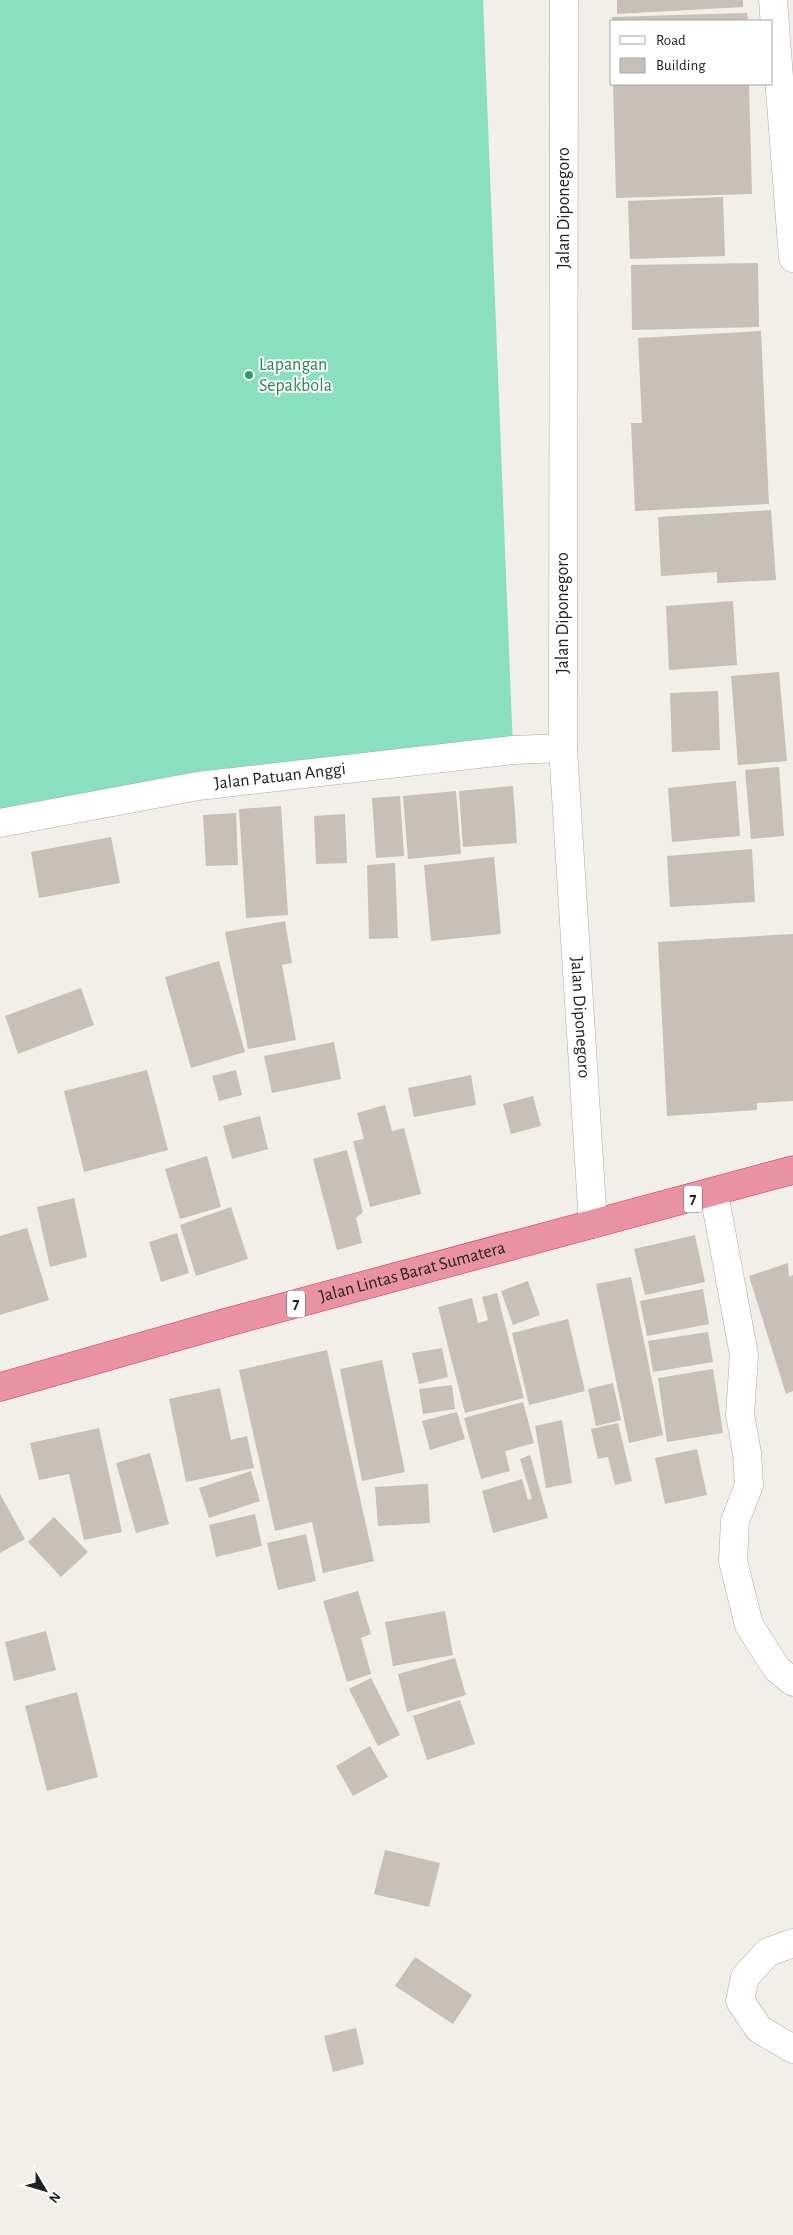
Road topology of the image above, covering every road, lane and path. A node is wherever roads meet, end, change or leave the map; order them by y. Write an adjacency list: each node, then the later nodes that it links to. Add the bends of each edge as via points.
1 (564, 0): 4 (street, Jalan Diponegoro)
2 (774, 0): 3 (street)
3 (793, 258)
4 (563, 748): 5 (street, Jalan Patuan Anggi, via 513,750 198,786); 8 (street, Jalan Diponegoro)
5 (0, 823)
6 (793, 1170): 7 (highway, 7)
7 (714, 1193): 8 (highway, 7); 10 (street, via 744,1355 740,1416 749,1485 735,1521 733,1561 749,1626 777,1669)
8 (593, 1224): 9 (highway, Jalan Lintas Barat Sumatera / 7)
9 (0, 1387)
10 (793, 1682)
11 (793, 1943): 12 (street, via 768,1952 745,1977 740,2001 759,2029)
12 (793, 2049)

